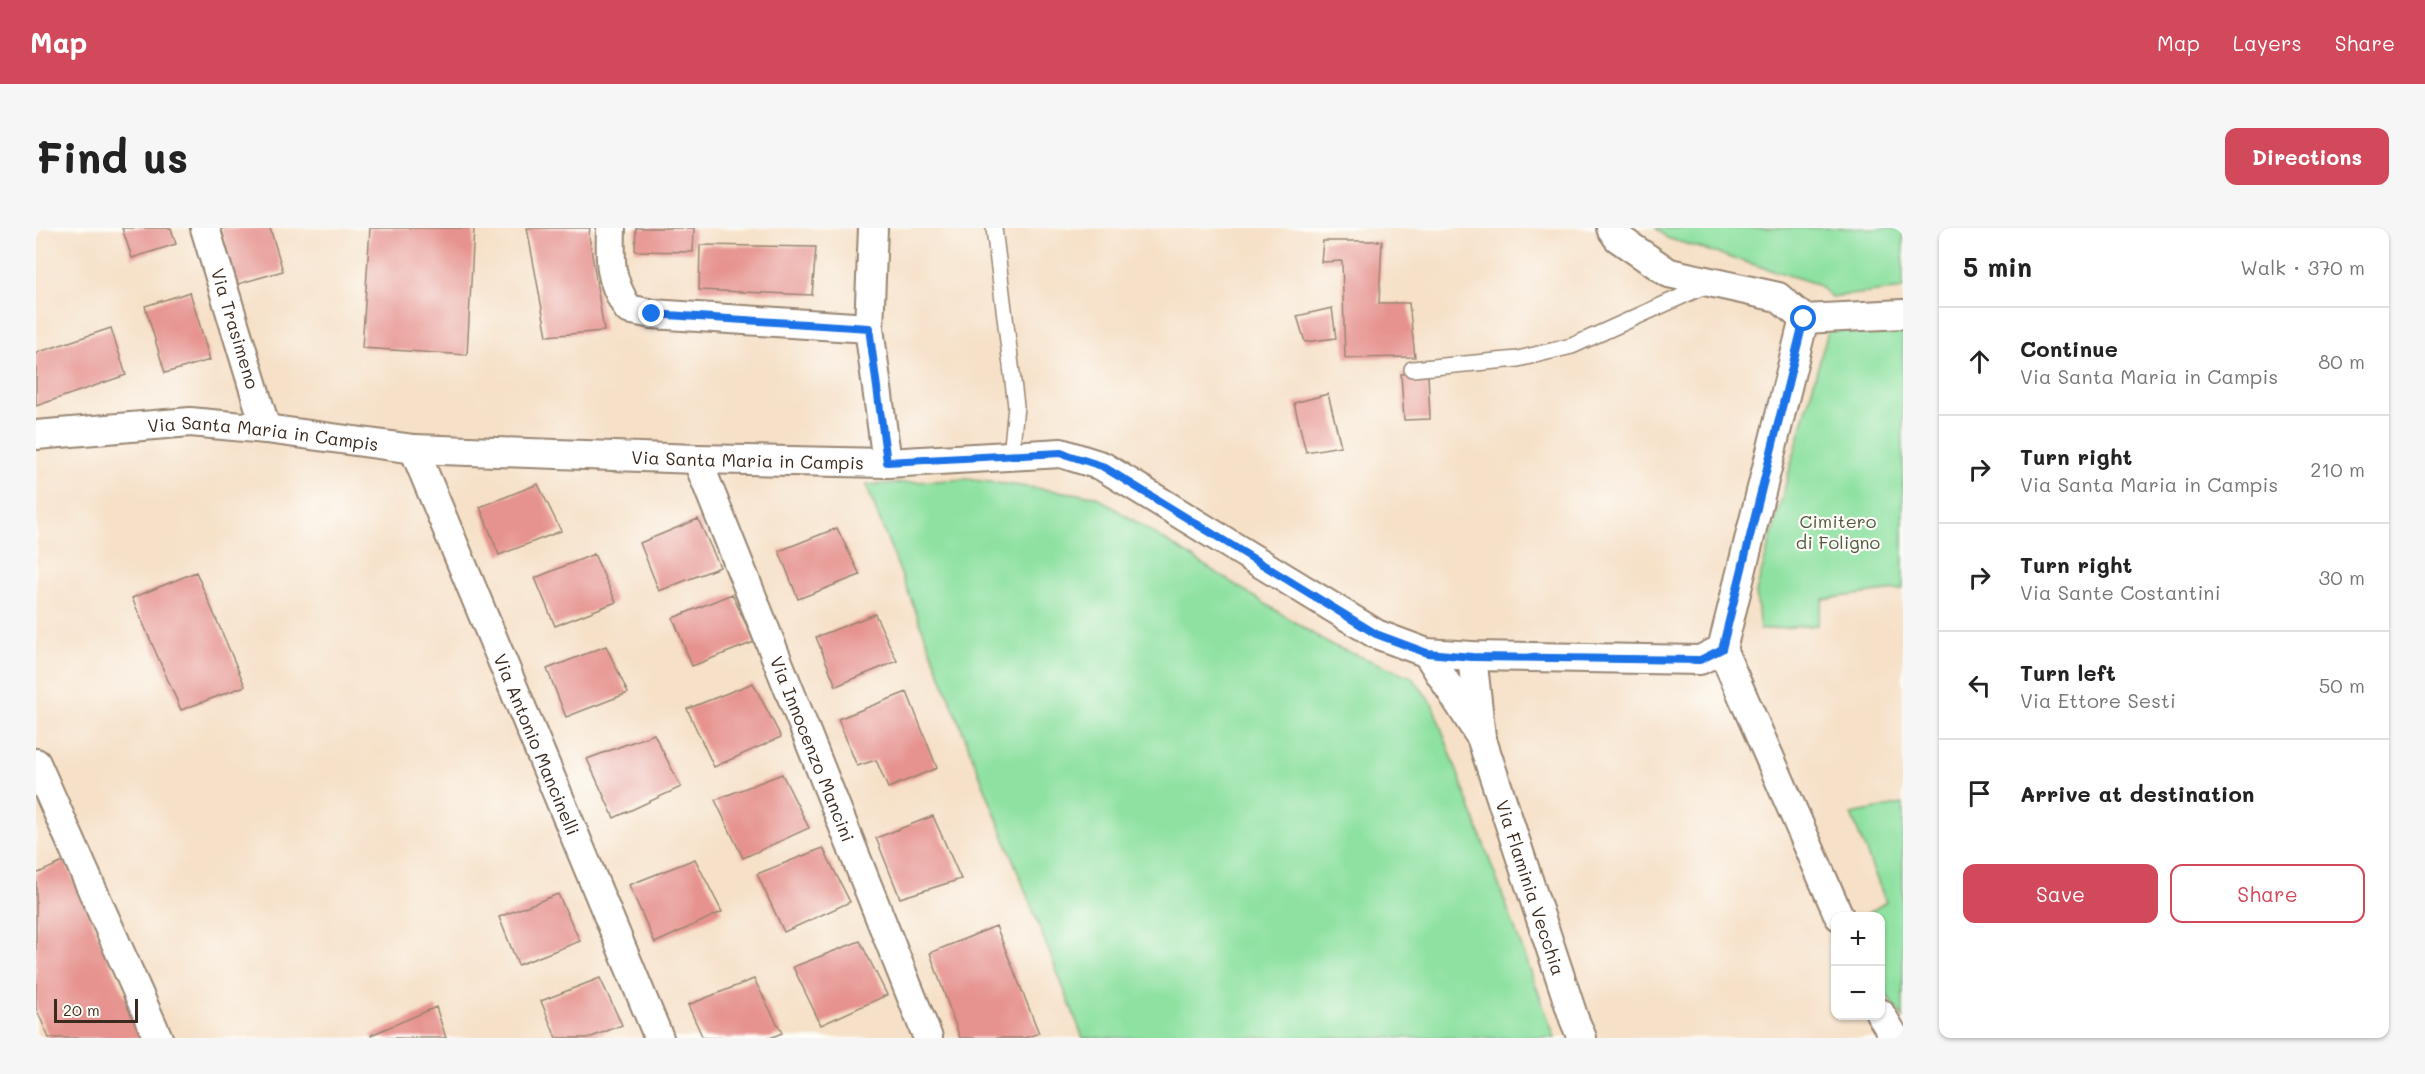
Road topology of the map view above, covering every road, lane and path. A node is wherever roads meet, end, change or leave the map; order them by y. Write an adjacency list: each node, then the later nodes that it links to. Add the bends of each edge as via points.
1 (205, 228): 11 (street, Via Trasimeno)
2 (612, 228): 9 (street, via 610,264 617,291 628,309 652,314)
3 (873, 228): 9 (street)
4 (994, 228): 14 (lane, via 1016,406)
5 (1611, 228): 6 (street, via 1618,238 1669,273)
6 (1714, 282): 8 (street, via 1778,297); 10 (lane, via 1572,345 1518,359)
7 (1903, 314): 8 (street)
8 (1804, 319): 17 (street)
9 (869, 328): 16 (street)
10 (1412, 369)
11 (266, 429): 12 (street, Via Santa Maria in Campis, via 190,422); 13 (street, Via Santa Maria in Campis)
12 (36, 435)
13 (414, 449): 15 (street, Via Santa Maria in Campis); 25 (street, Via Antonio Mancinelli)
14 (1011, 456): 16 (street, Via Santa Maria in Campis); 18 (street, Via Santa Maria in Campis, via 1061,453 1102,466 1376,634)
15 (697, 459): 16 (street, Via Santa Maria in Campis); 26 (street, Via Innocenzo Mancini)
16 (887, 462)
17 (1722, 649): 19 (street, Via Santa Maria in Campis, via 1700,660); 22 (street)
18 (1427, 653): 19 (street, Via Santa Maria in Campis); 20 (street, Via Flaminia Vecchia)
19 (1472, 657): 20 (street, Via Flaminia Vecchia)
20 (1480, 737): 27 (street, Via Flaminia Vecchia)
21 (36, 764): 24 (street)
22 (1837, 912)
23 (1885, 1020): 28 (street)
24 (158, 1038)
25 (659, 1038)
26 (928, 1038)
27 (1582, 1038)
28 (1895, 1038)

